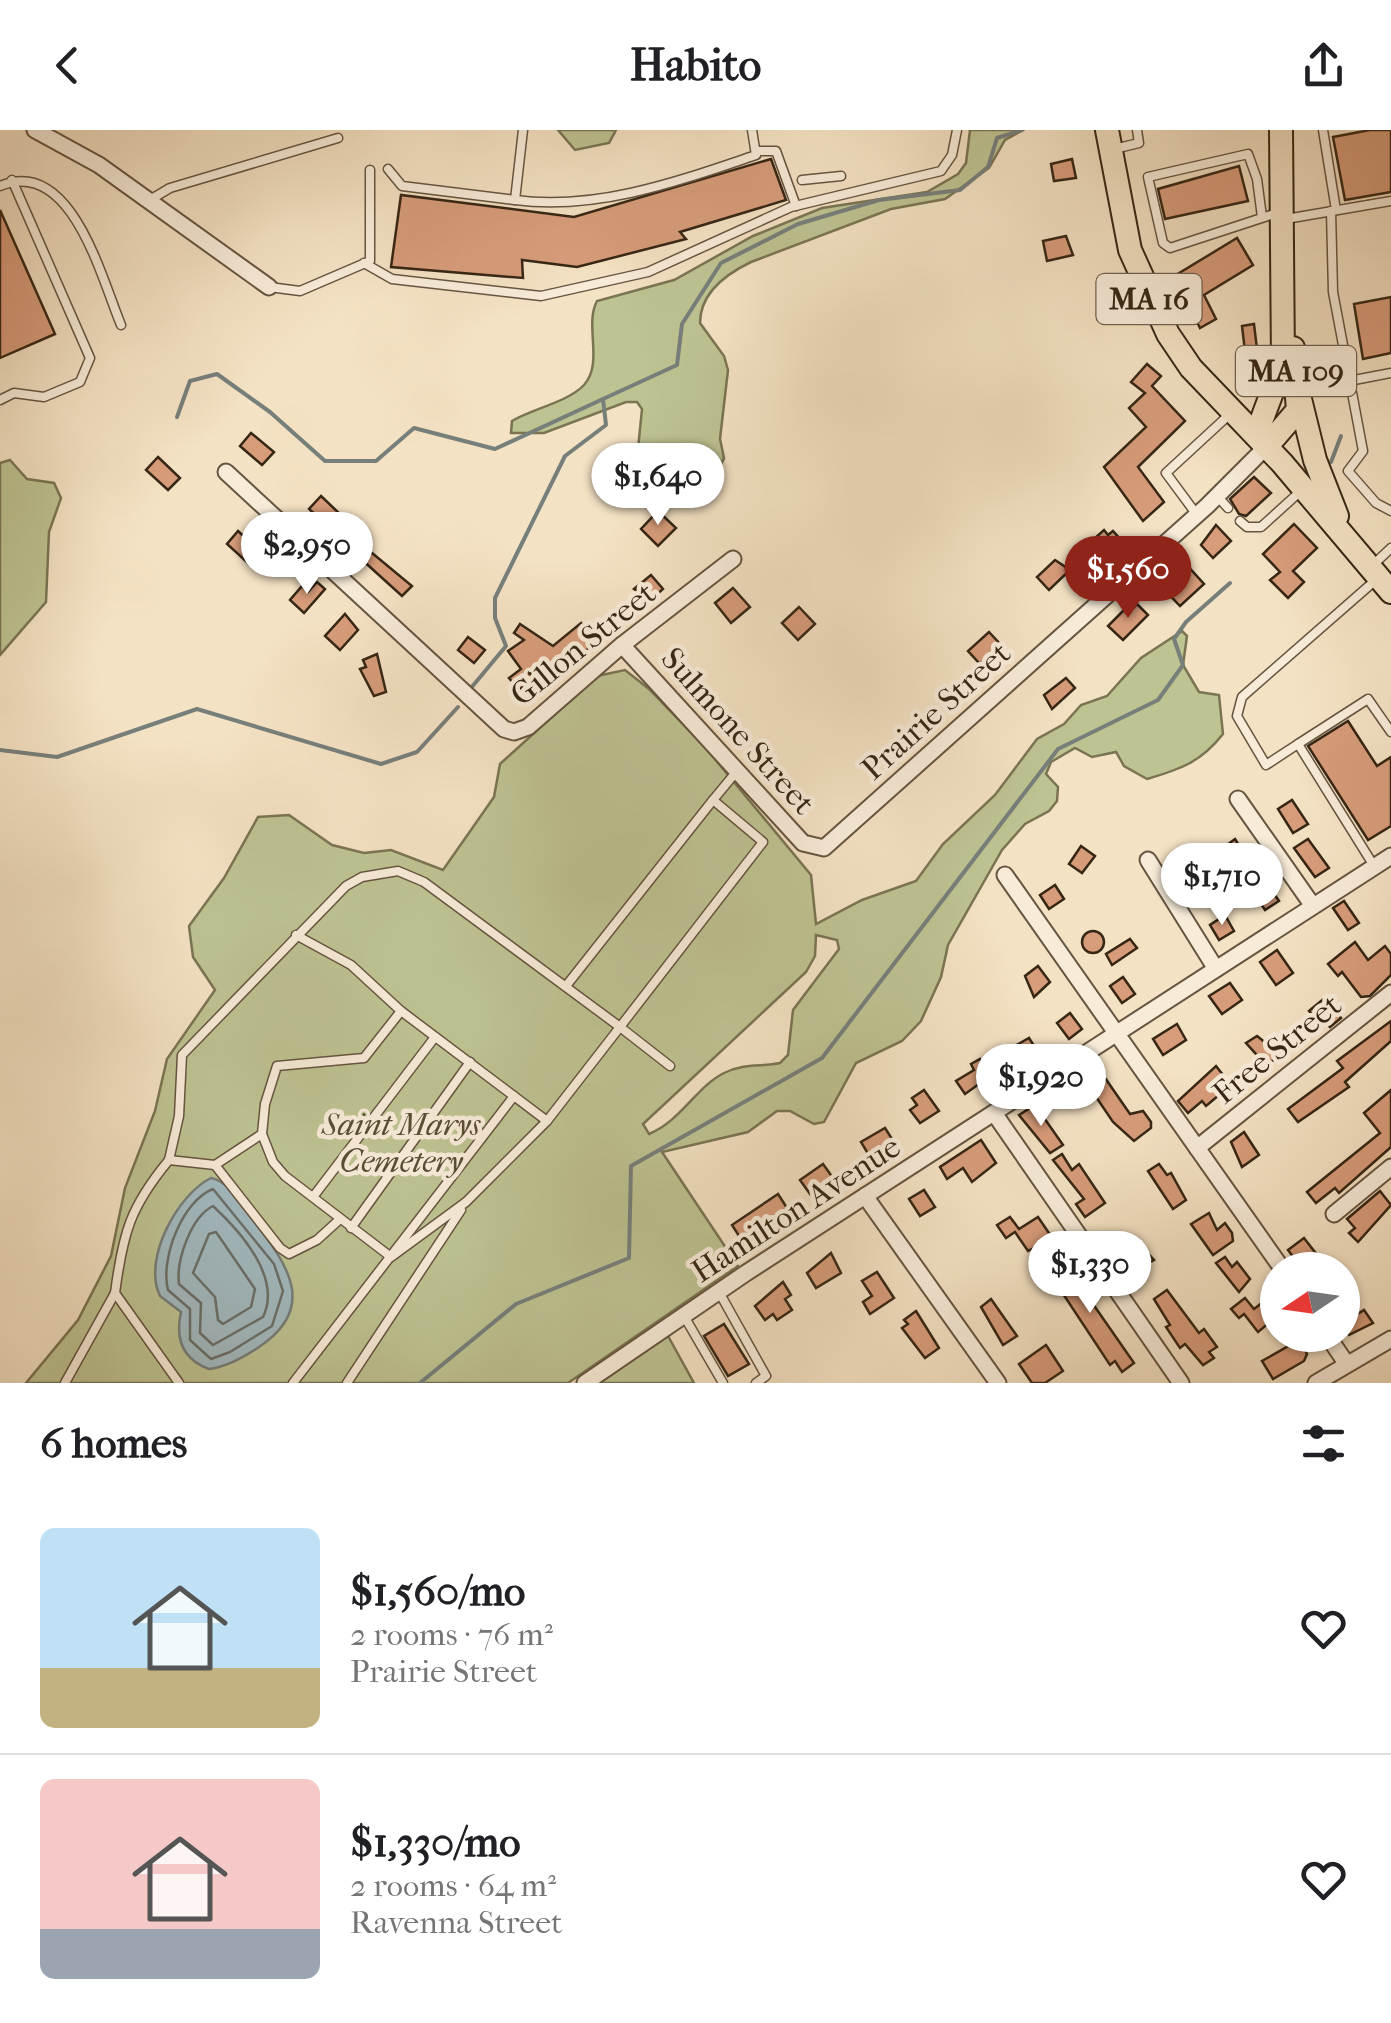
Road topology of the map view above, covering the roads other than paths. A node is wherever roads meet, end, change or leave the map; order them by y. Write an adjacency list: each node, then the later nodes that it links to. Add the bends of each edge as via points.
1 (35, 130): 19 (street)
2 (523, 130): 18 (lane)
3 (752, 130): 10 (lane)
4 (957, 130): 21 (lane, via 940,171)
5 (1137, 130): 9 (lane, via 1139,144)
6 (1281, 130): 14 (main road, MA 109)
7 (1323, 130): 22 (lane)
8 (338, 138): 19 (lane, via 170,188)
9 (1108, 140): 32 (main road, MA 16, via 1126,234 1146,294 1183,358)
10 (756, 152): 18 (lane, via 688,178 574,205); 21 (lane, via 776,151)
11 (388, 169): 18 (lane, via 402,186)
12 (370, 170): 24 (lane, via 370,261)
13 (841, 176): 16 (lane)
14 (1269, 178): 23 (main road, MA 109); 23 (lane, via 1248,154 1148,177 1163,244 1170,248)
15 (12, 180): 17 (lane); 27 (lane, via 48,188 72,211); 31 (lane, via 90,358 80,382 44,396)
16 (802, 180)
17 (0, 186)
18 (515, 200)
19 (148, 201): 26 (street)
20 (1391, 201): 22 (lane)
21 (796, 206): 24 (lane, via 648,272 541,296 392,280)
22 (1334, 211): 23 (lane); 29 (lane, via 1333,292)
23 (1275, 216): 25 (main road, MA 109)
24 (364, 263): 26 (lane, via 300,291)
25 (1285, 284): 30 (main road, MA 109); 33 (main road, MA 109, via 1282,372)
26 (268, 287)
27 (121, 325)
28 (1391, 373): 29 (lane)
29 (1349, 381): 36 (lane, via 1363,451 1348,471)
30 (1298, 387): 33 (main road, MA 109, via 1295,418); 39 (main road, via 1318,470)
31 (0, 400)
32 (1233, 411): 33 (main road, MA 16); 37 (lane, via 1166,473)
33 (1262, 441): 35 (main road, MA 16); 37 (street, Prairie Street, via 1222,502)
34 (226, 472): 43 (street, Gillon Street, via 504,729 528,726)
35 (1304, 488): 38 (lane, via 1260,527 1247,528); 39 (main road, MA 16)
36 (1391, 512)
37 (1196, 515): 49 (street, Prairie Street)
38 (1240, 520)
39 (1352, 545): 42 (main road, MA 16)
40 (1391, 548): 42 (lane)
41 (733, 560): 43 (street, Gillon Street)
42 (1380, 579): 45 (lane, via 1242,697 1237,716 1266,765)
43 (622, 645): 46 (street, Sulmone Street)
44 (1391, 732): 45 (lane, via 1368,699)
45 (1298, 744): 52 (lane)
46 (737, 771): 48 (lane); 49 (street, Sulmone Street)
47 (1238, 799): 54 (street)
48 (713, 800): 57 (lane); 60 (lane, via 763,842)
49 (817, 850)
50 (1391, 856): 52 (street, Hamilton Avenue)
51 (1148, 860): 56 (street)
52 (1374, 866): 54 (street, Hamilton Avenue)
53 (1006, 875): 61 (street)
54 (1313, 906): 56 (street, Hamilton Avenue)
55 (296, 934): 57 (lane, via 362,877 398,871 472,914); 59 (lane, via 351,965); 70 (lane, via 182,1055)
56 (1216, 968): 61 (street, Hamilton Avenue)
57 (566, 986): 60 (lane)
58 (1391, 993): 69 (street, Free Street)
59 (401, 1011): 62 (lane); 68 (lane, via 364,1058 278,1066)
60 (620, 1027): 64 (lane); 67 (lane)
61 (1116, 1034): 66 (street, Hamilton Avenue); 69 (street)
62 (435, 1037): 63 (lane); 74 (lane)
63 (470, 1062): 65 (lane); 78 (lane)
64 (670, 1066)
65 (514, 1096): 67 (lane); 80 (lane)
66 (994, 1114): 73 (street, Hamilton Avenue); 95 (street)
67 (548, 1121): 75 (lane)
68 (262, 1134): 71 (lane); 74 (lane, via 273,1162)
69 (1197, 1148): 79 (street)
70 (169, 1160): 71 (lane); 82 (lane, via 140,1195 126,1226)
71 (214, 1165): 77 (lane, via 290,1254)
72 (1391, 1168): 76 (street)
73 (866, 1196): 81 (street, Hamilton Avenue); 94 (street)
74 (313, 1197): 77 (lane)
75 (466, 1202): 80 (lane); 90 (lane)
76 (1334, 1214)
77 (339, 1220): 78 (lane)
78 (351, 1228): 80 (lane)
79 (1270, 1252)
80 (391, 1258): 89 (lane)
81 (719, 1292): 83 (street, Hamilton Avenue); 93 (lane, via 766,1376)
82 (115, 1294): 87 (lane); 88 (lane)
83 (684, 1316): 91 (street, Hamilton Avenue); 92 (lane)
84 (1391, 1339): 86 (street)
85 (1339, 1352): 86 (street)
86 (1346, 1363): 96 (street)
87 (65, 1383)
88 (178, 1383)
89 (293, 1383)
90 (347, 1383)
91 (586, 1383)
92 (723, 1383)
93 (756, 1383)
94 (998, 1383)
95 (1181, 1383)
96 (1316, 1383)

